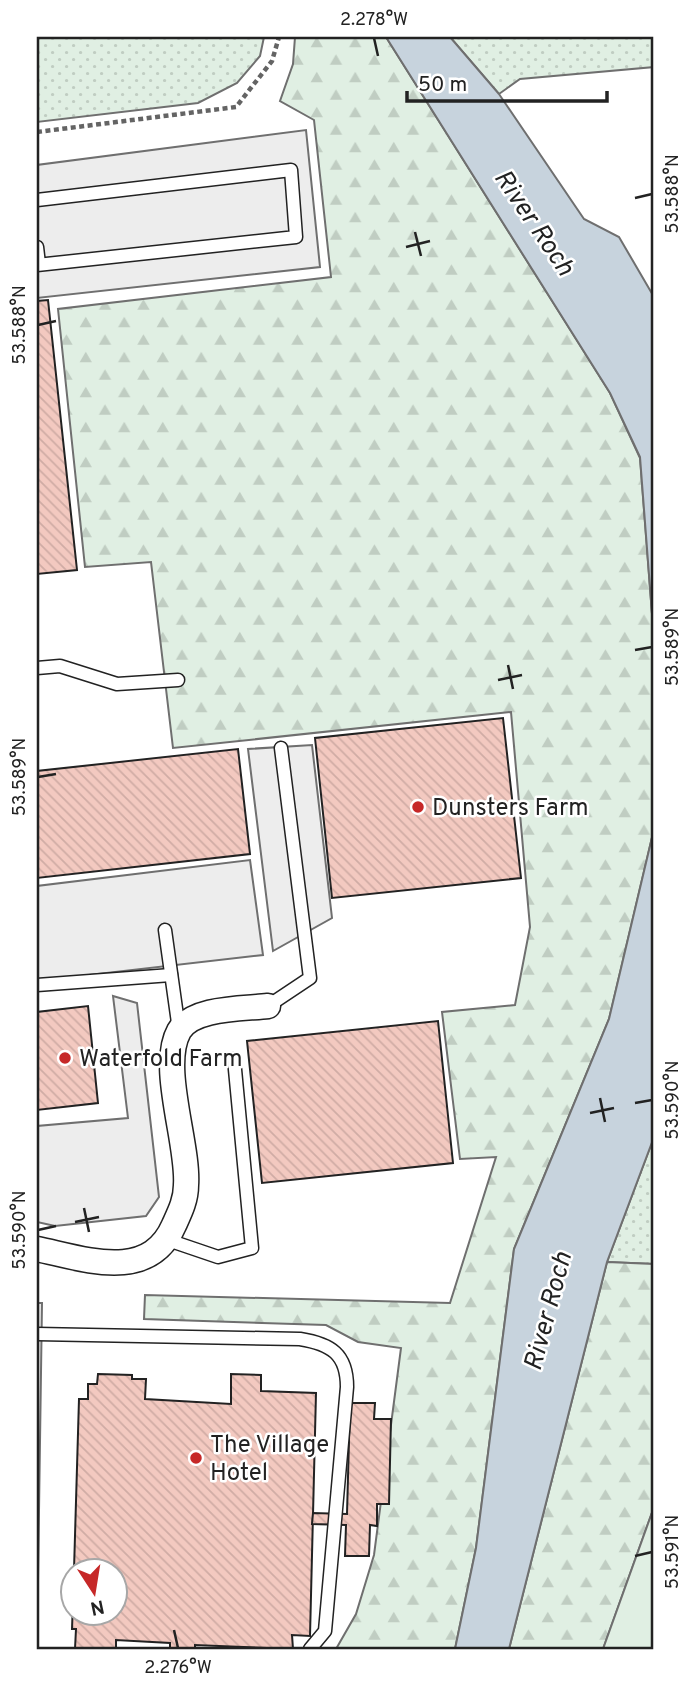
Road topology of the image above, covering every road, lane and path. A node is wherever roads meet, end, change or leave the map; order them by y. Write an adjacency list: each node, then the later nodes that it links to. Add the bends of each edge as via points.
1 (279, 37): 2 (path, via 272,61 236,107)
2 (37, 132)
3 (37, 200): 5 (lane, via 290,170 296,237)
4 (37, 247): 5 (lane)
5 (38, 265)
6 (37, 668): 7 (lane, via 60,666 117,684)
7 (178, 680)
8 (281, 748): 12 (lane, via 310,978)
9 (165, 930): 10 (lane)
10 (171, 975): 11 (lane); 13 (lane)
11 (37, 985)
12 (268, 1006): 13 (street, via 200,1014)
13 (179, 1030): 15 (street, via 171,1058 187,1183 184,1205)
14 (234, 1059): 15 (lane, via 252,1248 218,1256)
15 (168, 1240): 16 (street, via 142,1259 113,1264)
16 (37, 1250)
17 (37, 1334): 18 (lane, via 300,1339 319,1342 340,1356 347,1371 347,1387 325,1631)
18 (310, 1649)

